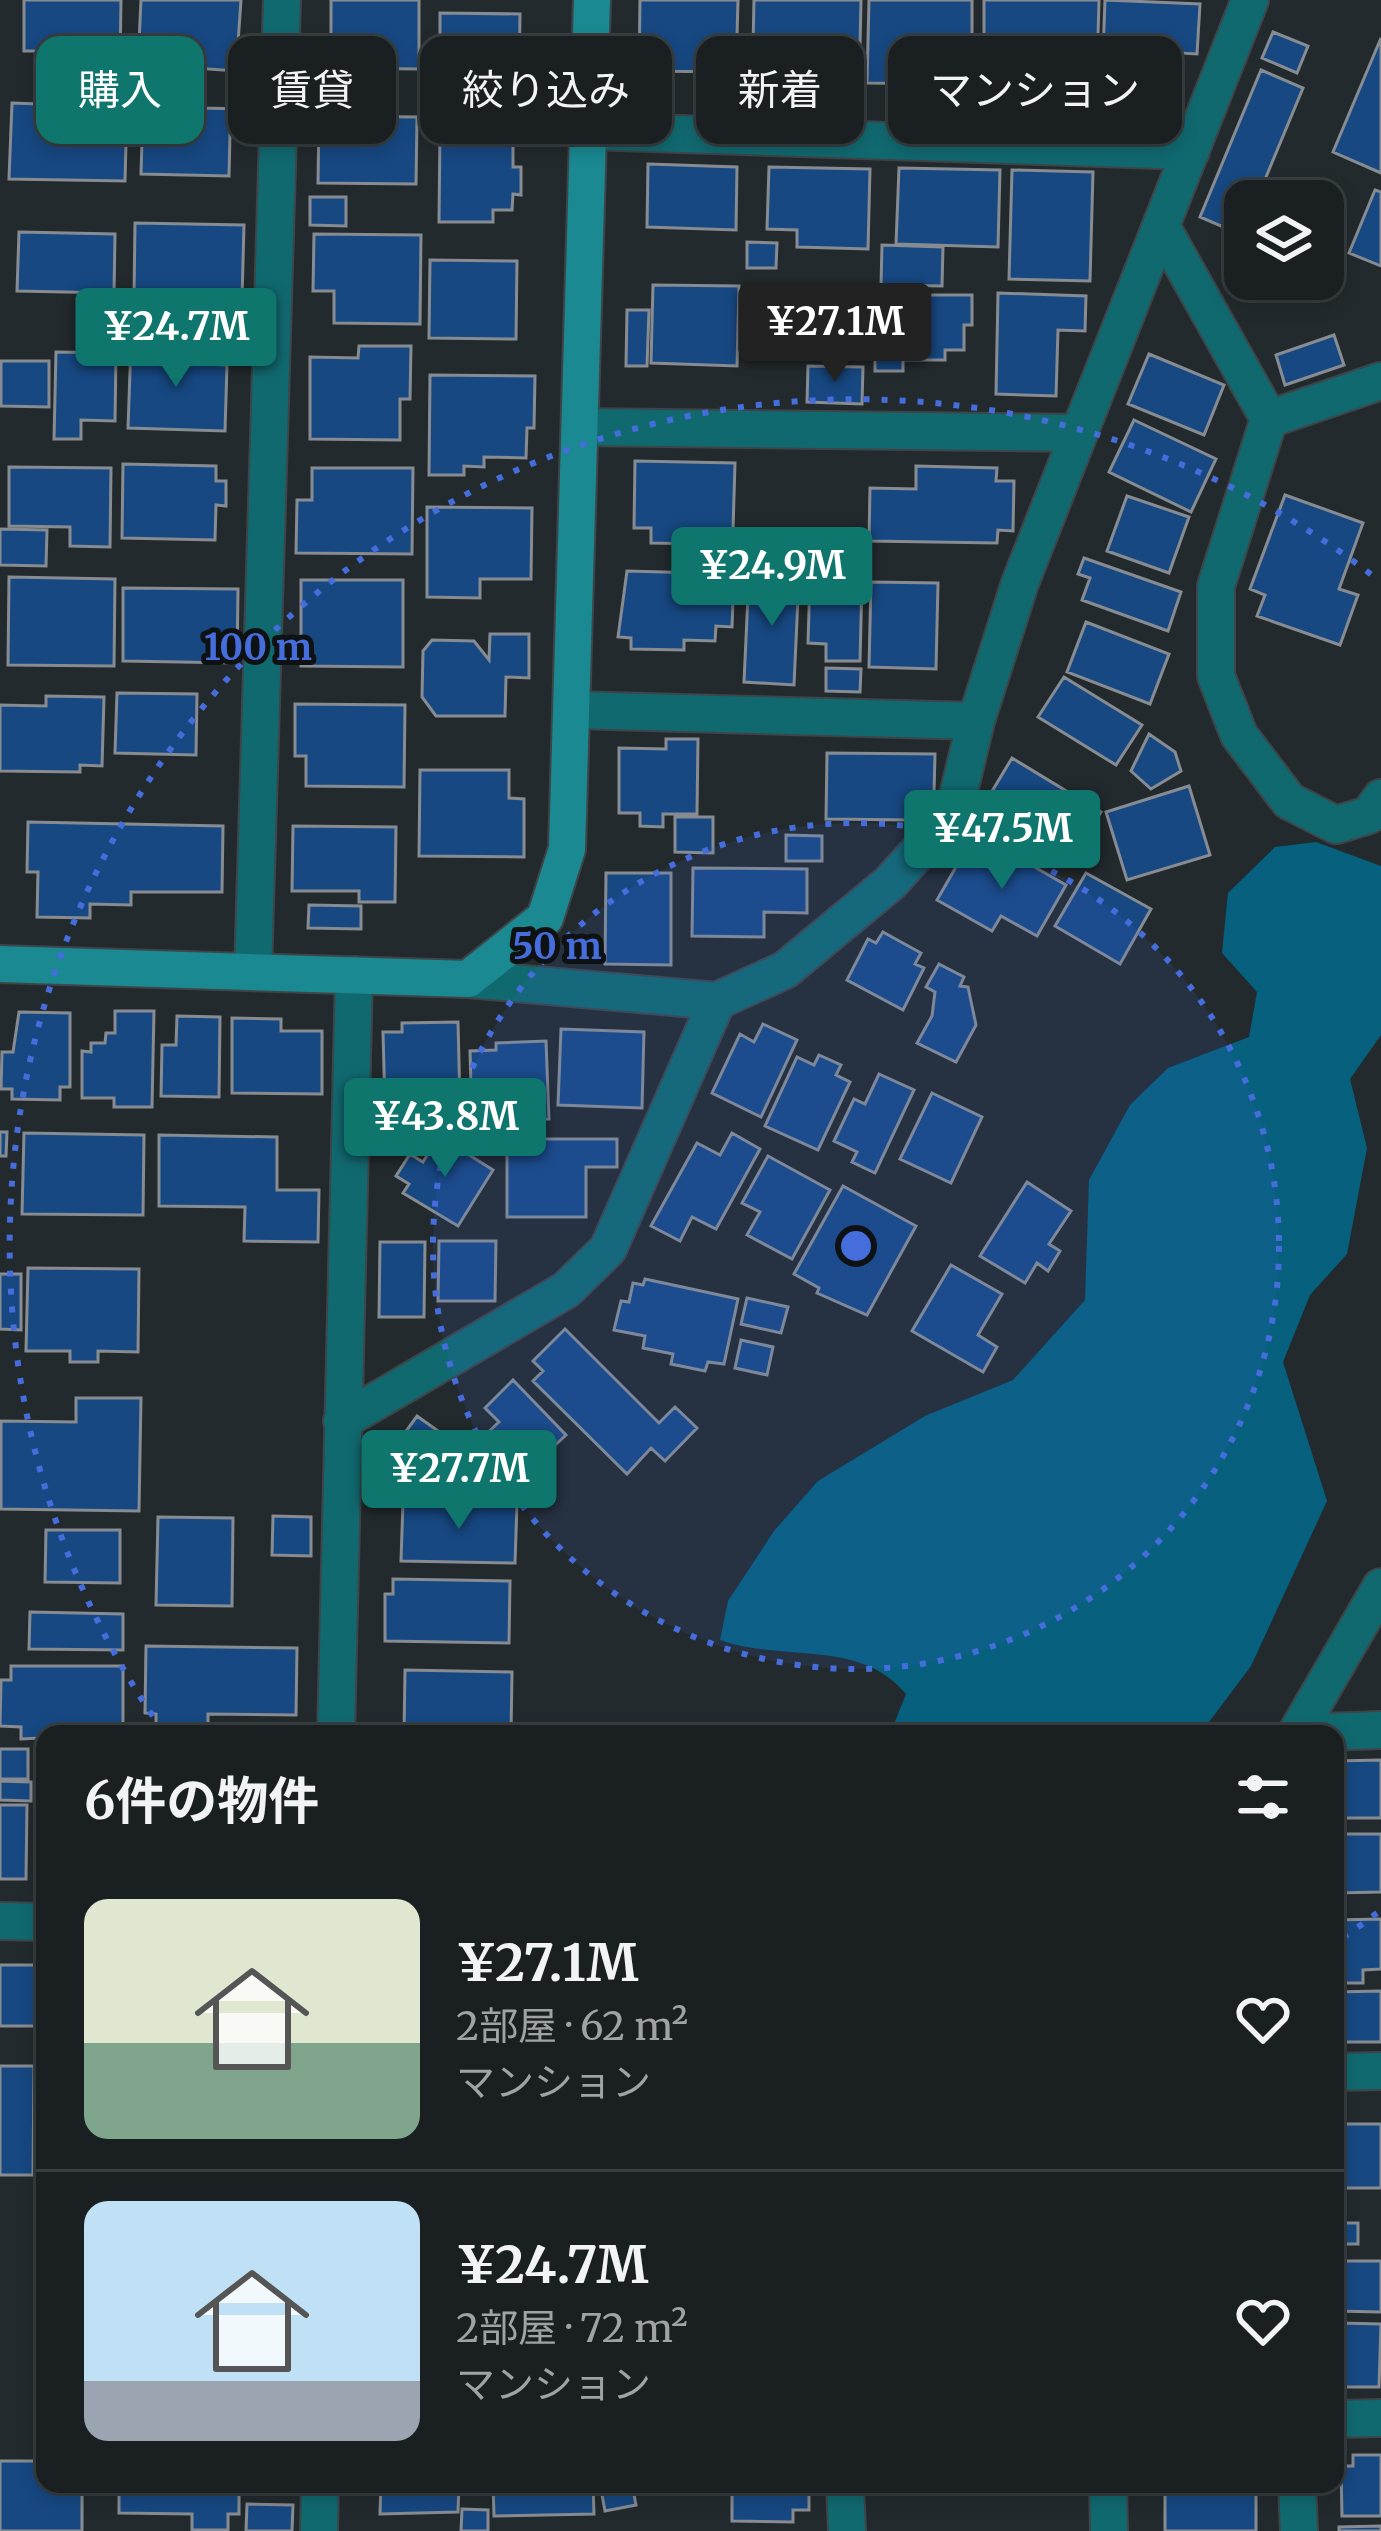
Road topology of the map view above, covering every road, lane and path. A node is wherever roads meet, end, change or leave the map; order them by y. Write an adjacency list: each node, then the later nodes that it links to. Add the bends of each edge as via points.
1 (282, 0): 17 (street)
2 (592, 0): 4 (street)
3 (1250, 0): 7 (street)
4 (591, 36)
5 (672, 134): 7 (street)
6 (588, 144): 11 (street)
7 (1191, 151): 8 (street)
8 (1161, 226): 10 (street); 12 (street)
9 (1381, 381): 10 (street)
10 (1269, 419): 15 (street, via 1216,586 1216,676 1239,735 1289,802 1336,825 1369,814)
11 (581, 427): 12 (street); 13 (street)
12 (1079, 433): 14 (street)
13 (573, 710): 14 (street); 19 (street, via 567,849 545,918)
14 (976, 721): 20 (street, via 954,812 890,883 785,970)
15 (1381, 798)
16 (0, 964): 17 (street)
17 (253, 972): 18 (street)
18 (355, 975): 19 (street); 21 (street)
19 (468, 979): 20 (street)
20 (717, 1001): 21 (street, via 608,1249 566,1290)
21 (342, 1421): 23 (street)
22 (1381, 1587): 24 (street)
23 (336, 1725)
24 (1301, 1725)
25 (1381, 1730): 26 (street)
26 (1344, 1732)
27 (0, 1921): 28 (street)
28 (36, 1922)
29 (1381, 2071): 30 (street)
30 (1344, 2072)
31 (1381, 2418): 32 (street)
32 (1344, 2419)
33 (320, 2493): 37 (street)
34 (845, 2493): 38 (street)
35 (1108, 2493): 39 (street)
36 (1297, 2493): 40 (street)
37 (319, 2531)
38 (847, 2531)
39 (1109, 2531)
40 (1299, 2531)

